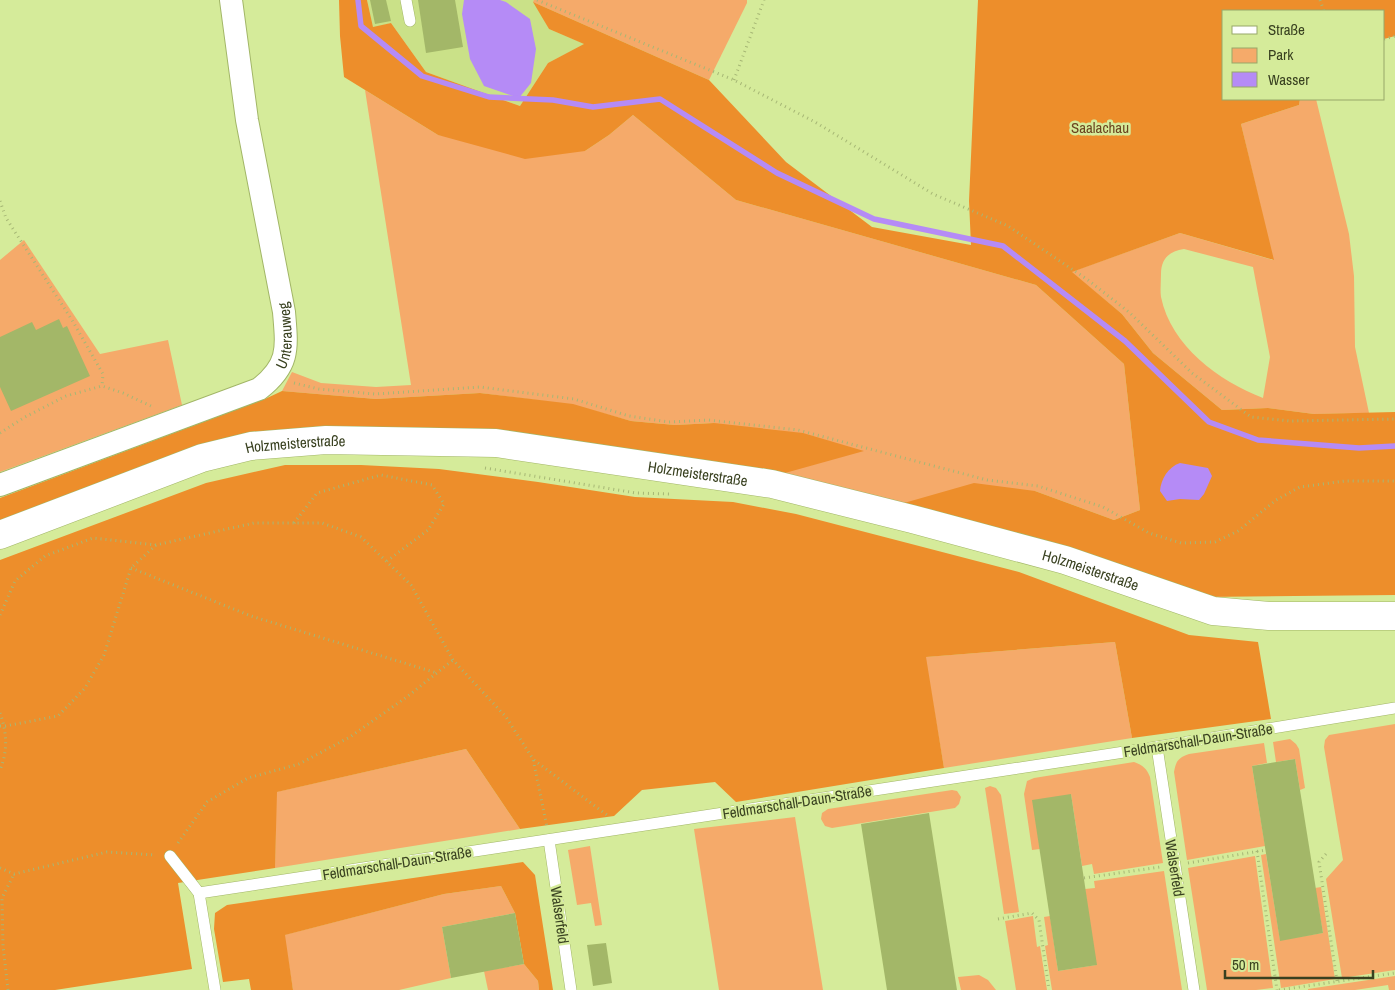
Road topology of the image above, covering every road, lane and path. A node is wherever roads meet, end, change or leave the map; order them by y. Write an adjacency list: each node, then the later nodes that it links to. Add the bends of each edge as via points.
1 (231, 0): 8 (street, Unterauweg, via 247,120 284,312 284,358)
2 (406, 0): 5 (lane)
3 (537, 0): 6 (path)
4 (764, 0): 6 (path)
5 (410, 21)
6 (734, 80): 11 (path, via 815,122 933,194 1008,226 1130,313 1192,373 1250,417 1290,421)
7 (0, 201): 9 (path, via 6,218 72,320 102,374)
8 (273, 378): 10 (street, Unterauweg, via 259,388); 14 (path, via 319,389 376,394 480,387 574,399 639,418 669,422 708,420 798,430 987,480 1038,486 1103,508 1149,533 1182,543 1215,542 1238,531 1276,500 1300,487 1346,481)
9 (102, 386): 10 (path); 12 (path, via 66,396)
10 (178, 419): 15 (street, Unterauweg)
11 (1395, 419)
12 (0, 433)
13 (484, 468): 16 (path, via 636,493)
14 (1395, 481)
15 (0, 485)
16 (674, 494)
17 (294, 523): 19 (path, via 254,522); 20 (path, via 322,523 361,537); 20 (path, via 317,493 380,475 432,485 444,504 428,530)
18 (0, 535): 23 (street, Holzmeisterstraße, via 202,458 251,446 326,440 496,443 772,484 1066,560 1213,611 1269,616)
19 (156, 545): 21 (path); 22 (path, via 93,538 46,556 15,581)
20 (387, 561): 24 (path, via 411,585)
21 (131, 568): 25 (path, via 251,616); 29 (path, via 104,655 85,688 58,716)
22 (0, 615)
23 (1395, 616)
24 (453, 660): 25 (path); 31 (path, via 506,717)
25 (436, 673): 37 (path, via 350,737 299,764 248,778 207,802)
26 (1395, 708): 30 (lane, Feldmarschall-Daun-Straße)
27 (0, 713): 29 (path)
28 (0, 726): 29 (path)
29 (5, 726): 32 (path, via 5,757)
30 (1157, 747): 33 (lane, Feldmarschall-Daun-Straße); 48 (lane, Walserfeld)
31 (534, 759): 33 (path, via 600,811); 34 (path)
32 (0, 770)
33 (629, 828): 34 (lane, Feldmarschall-Daun-Straße)
34 (549, 840): 40 (lane, Feldmarschall-Daun-Straße); 46 (lane, Walserfeld)
35 (1258, 851): 49 (path)
36 (1326, 854): 43 (path, via 1319,862)
37 (170, 856): 39 (path, via 107,852); 40 (lane)
38 (0, 868): 39 (path)
39 (14, 874): 44 (path, via 2,898)
40 (199, 892): 45 (lane)
41 (998, 919): 47 (path, via 1032,913 1039,920)
42 (1395, 972): 43 (path)
43 (1337, 981): 49 (path)
44 (8, 990)
45 (216, 990)
46 (571, 990)
47 (1049, 990)
48 (1194, 990)
49 (1278, 990)

